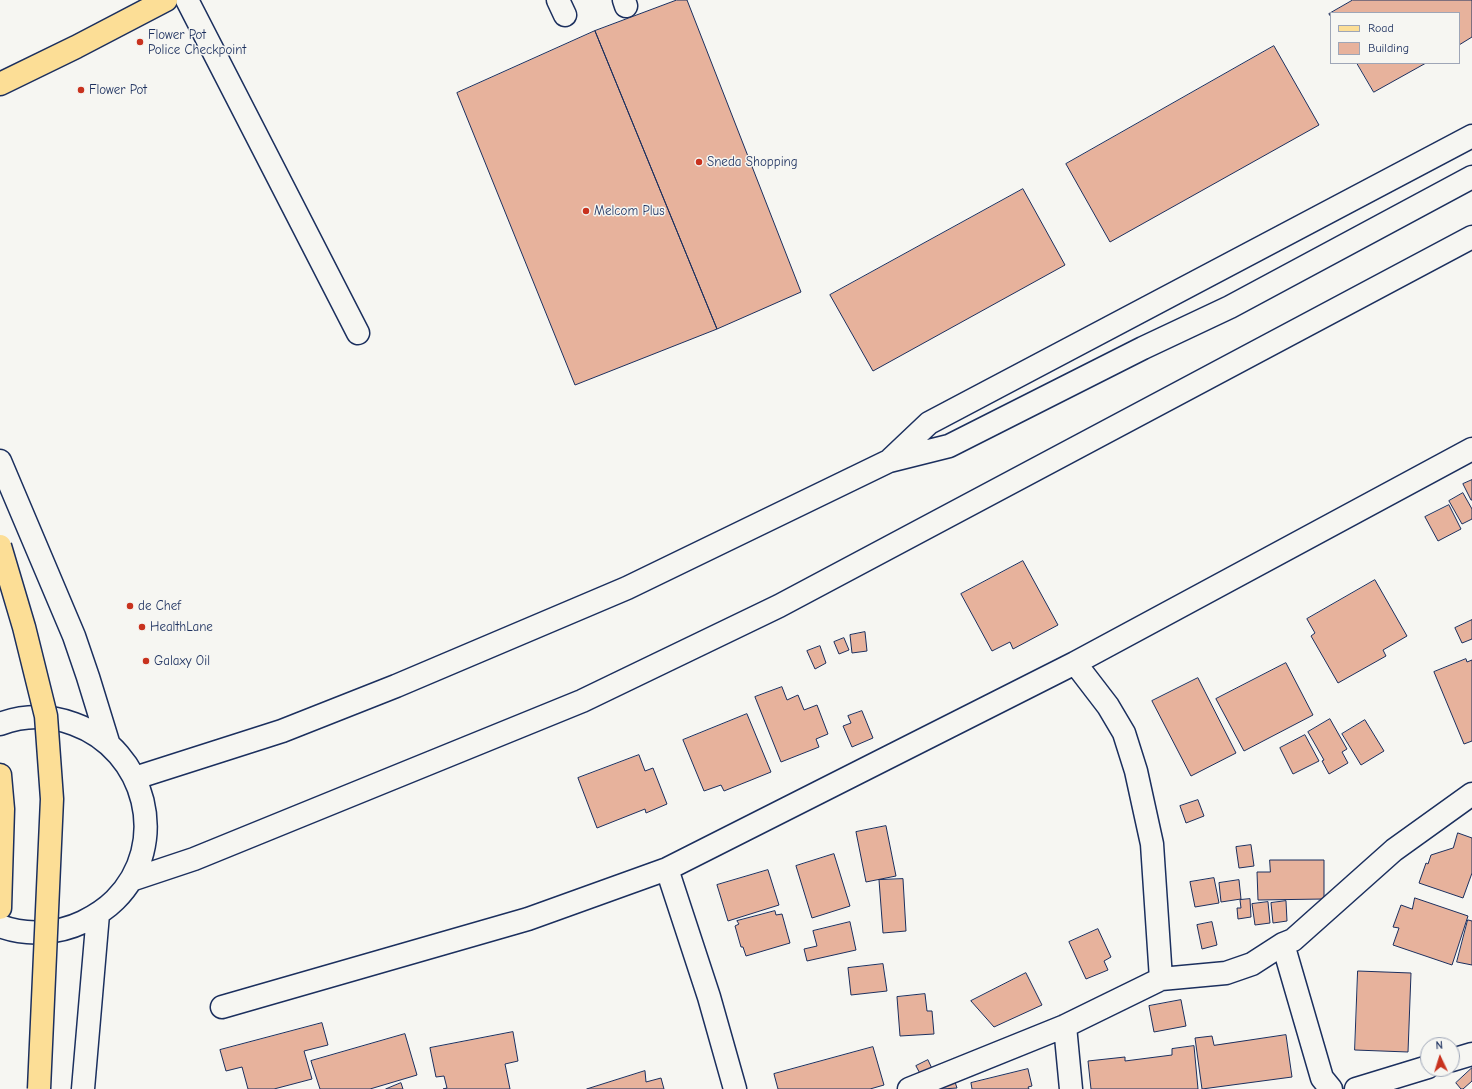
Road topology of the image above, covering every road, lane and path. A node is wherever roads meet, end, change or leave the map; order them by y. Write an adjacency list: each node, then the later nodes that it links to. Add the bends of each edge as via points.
1 (166, 0): 3 (main road)
2 (187, 0): 9 (street)
3 (76, 47): 4 (main road); 5 (main road)
4 (0, 68)
5 (0, 84)
6 (1472, 136): 12 (street, via 929,423)
7 (1472, 177): 12 (street, via 1230,307 949,446)
8 (1472, 237): 21 (street, via 779,606 596,694 194,859)
9 (358, 333)
10 (1472, 449): 14 (street)
11 (0, 461): 16 (street, via 74,636)
12 (889, 461): 18 (street, via 627,588 403,683 282,731)
13 (0, 546): 32 (main road, bridge, via 24,627 46,716 50,757 52,800)
14 (1075, 663): 20 (street); 26 (street, via 1108,706 1124,733 1136,771 1152,844)
15 (0, 724): 16 (street, via 37,716 63,720 86,728)
16 (108, 742): 18 (street, via 128,765)
17 (0, 774): 22 (main road, via 3,810)
18 (135, 778): 21 (street, via 143,798 145,840 140,861)
19 (1472, 794): 25 (street, via 1394,850 1293,940)
20 (667, 869): 27 (street, via 528,919); 34 (street, via 709,997)
21 (130, 880): 23 (street, via 116,899)
22 (0, 908)
23 (98, 914): 24 (street, via 77,925 54,931 30,933); 33 (street)
24 (0, 926)
25 (1283, 944): 26 (street, via 1252,964 1226,973); 37 (street, via 1322,1078)
26 (1161, 979): 28 (street)
27 (222, 1007)
28 (1065, 1026): 35 (street); 36 (street)
29 (1472, 1054): 30 (street)
30 (1460, 1058)
31 (1420, 1069): 38 (street)
32 (39, 1089)
33 (83, 1089)
34 (735, 1089)
35 (909, 1089)
36 (1071, 1089)
37 (1331, 1089)
38 (1356, 1089)

